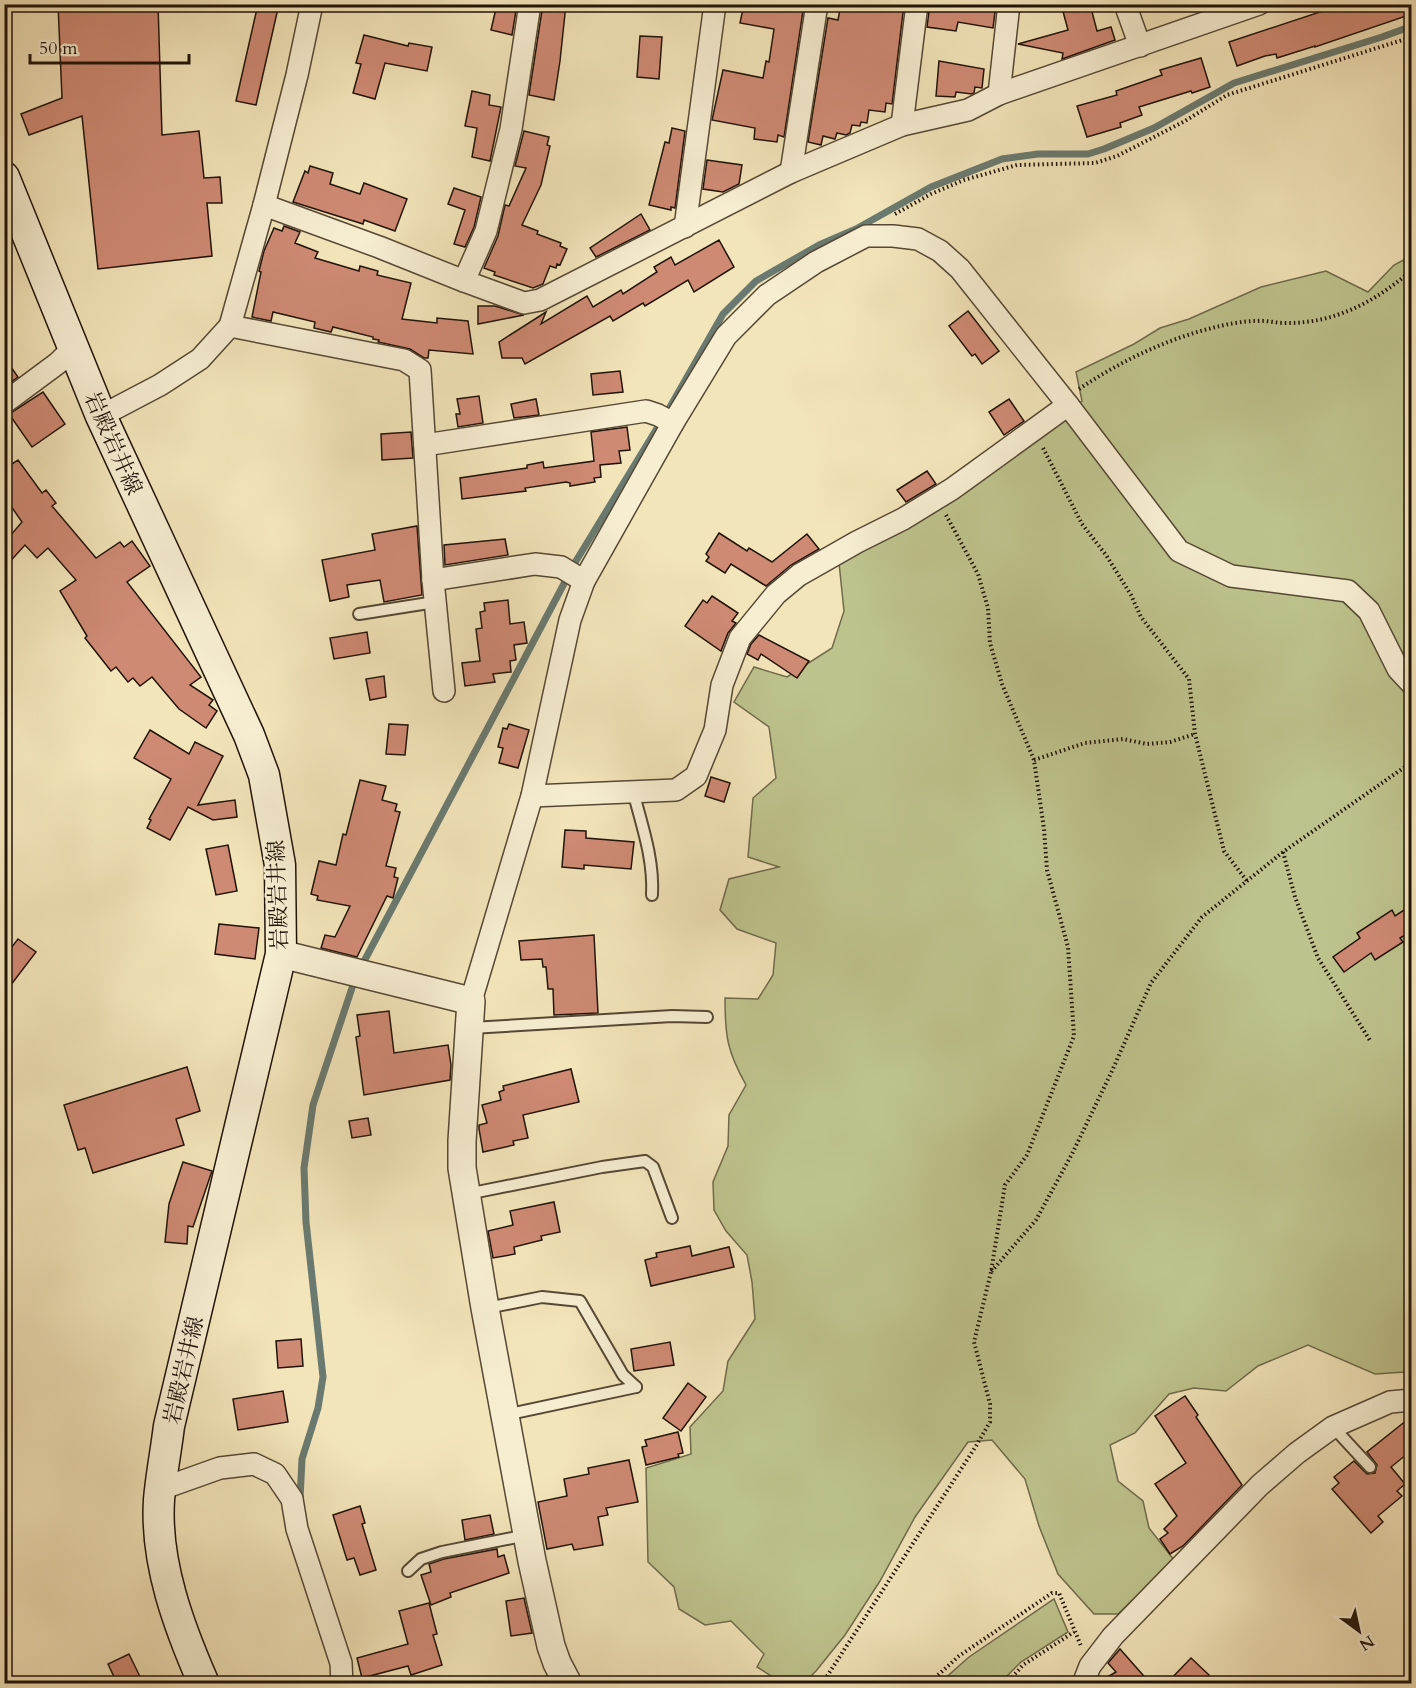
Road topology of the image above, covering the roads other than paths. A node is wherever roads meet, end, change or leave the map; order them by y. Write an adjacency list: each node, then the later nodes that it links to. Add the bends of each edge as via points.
1 (312, 4): 14 (street)
2 (530, 4): 16 (street, via 511,129 486,231)
3 (715, 4): 15 (street)
4 (817, 4): 12 (street)
5 (917, 4): 11 (street)
6 (1009, 4): 10 (street)
7 (1125, 4): 9 (street)
8 (1259, 4): 9 (street)
9 (1140, 46): 10 (street)
10 (999, 94): 11 (street, via 968,110)
11 (902, 125): 12 (street)
12 (791, 172): 15 (street)
13 (4, 177): 18 (main road, 岩殿岩井線)
14 (264, 205): 16 (street); 17 (street)
15 (685, 227): 16 (street, via 540,300 524,303)
16 (464, 281)
17 (230, 326): 21 (street, via 200,359); 23 (street, via 404,360 420,370)
18 (73, 348): 20 (street); 21 (main road, 岩殿岩井線)
19 (1066, 402): 22 (street, via 960,269 940,252 918,239 866,236 816,262 766,295 726,336); 28 (street, via 1179,551 1231,576 1348,591 1369,611 1398,669); 30 (street, via 936,498 799,575 776,594 740,638 722,685 715,730 696,776 676,790)
20 (4, 403)
21 (101, 416): 33 (main road, 岩殿岩井線, via 264,775 280,865)
22 (673, 423): 23 (street, via 646,411); 25 (street)
23 (424, 445): 24 (street)
24 (433, 580): 25 (street, via 535,564 561,567); 26 (street)
25 (584, 581): 31 (street, via 570,620)
26 (435, 602): 27 (lane); 29 (street)
27 (358, 614)
28 (1412, 684)
29 (444, 691)
30 (633, 791): 31 (street); 32 (lane, via 649,851)
31 (532, 796): 34 (street)
32 (652, 895)
33 (281, 954): 34 (street); 44 (main road, 岩殿岩井線, via 169,1426)
34 (471, 1001): 36 (street)
35 (707, 1017): 36 (lane)
36 (469, 1029): 37 (street, via 462,1141)
37 (466, 1194): 38 (lane, via 645,1161 654,1167); 39 (street)
38 (672, 1218)
39 (485, 1308): 41 (street); 41 (lane, via 542,1297 580,1301 619,1367 636,1387)
40 (1412, 1400): 42 (street, via 1390,1402)
41 (504, 1415): 45 (street)
42 (1333, 1427): 43 (lane); 47 (street, via 1260,1485 1113,1636)
43 (1370, 1467)
44 (161, 1489): 48 (main road, 岩殿岩井線, via 162,1561 186,1642); 49 (street, via 220,1468 254,1464 274,1474 292,1499 297,1529 341,1663)
45 (527, 1535): 46 (lane, via 421,1558); 50 (street, via 551,1646)
46 (408, 1571)
47 (1087, 1675)
48 (204, 1683)
49 (342, 1683)
50 (568, 1683)

